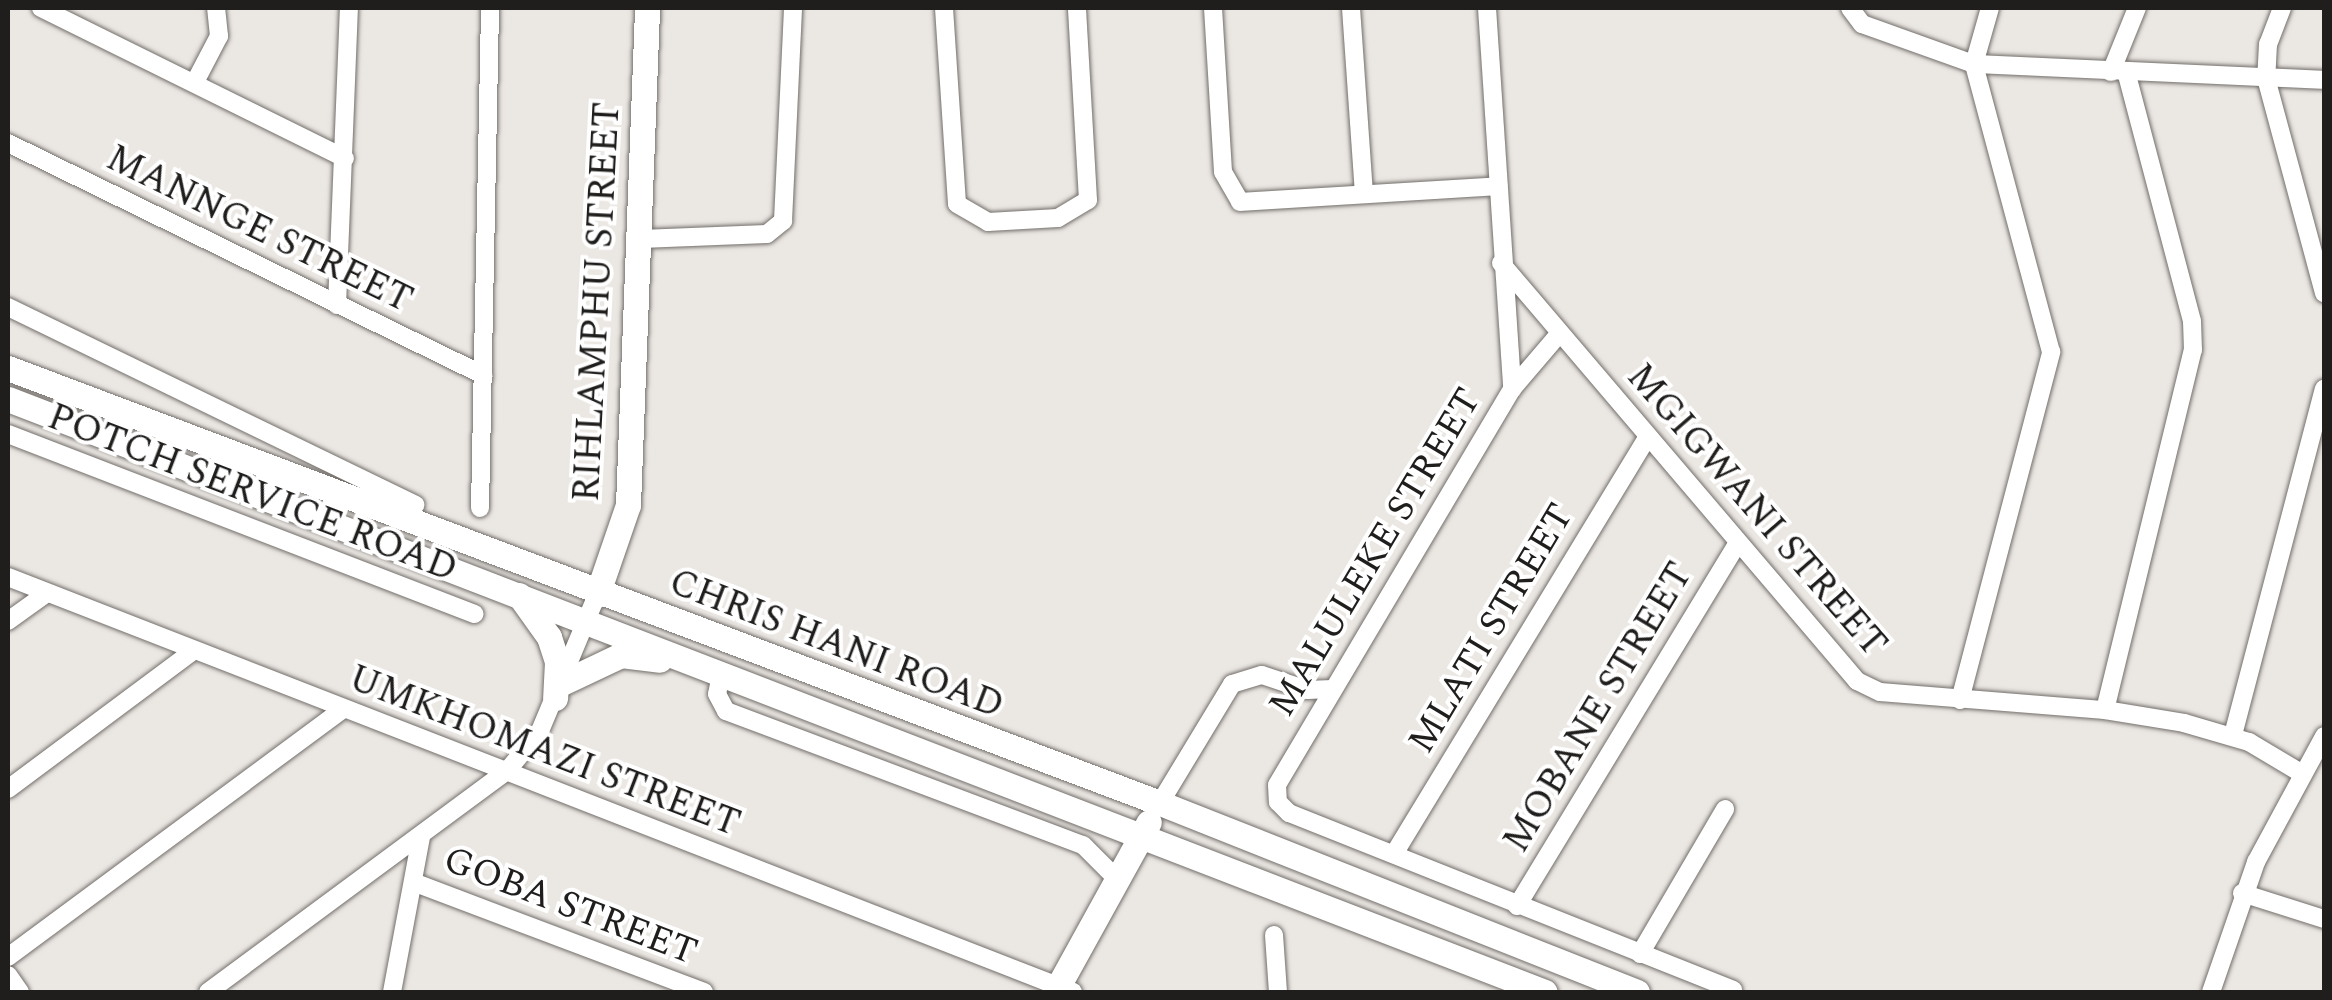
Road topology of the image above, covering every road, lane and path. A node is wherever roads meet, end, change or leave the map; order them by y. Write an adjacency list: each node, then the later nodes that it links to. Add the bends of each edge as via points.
1 (41, 8): 20 (street)
2 (216, 8): 20 (street, via 220,36)
3 (349, 8): 22 (street)
4 (490, 8): 32 (street)
5 (648, 8): 25 (main road, RIHLAMPHU STREET)
6 (793, 8): 25 (street, via 783,221 767,234)
7 (944, 8): 8 (street, via 962,210 988,222 1047,219 1088,200)
8 (1077, 8)
9 (1213, 8): 24 (street, via 1223,172 1231,194 1247,205)
10 (1351, 8): 24 (street)
11 (1488, 8): 23 (street)
12 (1850, 8): 16 (street, via 1862,24)
13 (1990, 8): 16 (street)
14 (2137, 8): 17 (street)
15 (2282, 8): 18 (street, via 2268,44)
16 (1974, 64): 17 (street); 52 (street, via 2050,352)
17 (2119, 74): 18 (street); 53 (street, via 2192,321 2194,350)
18 (2266, 78): 19 (street); 27 (street)
19 (2324, 80)
20 (194, 82): 22 (street)
21 (8, 143): 28 (street, MANNGE STREET)
22 (345, 158): 28 (street)
23 (1499, 186): 24 (street); 26 (street)
24 (1364, 194)
25 (642, 239): 44 (main road, RIHLAMPHU STREET, via 628,506)
26 (1501, 263): 30 (street, MGIGWANI STREET); 33 (street)
27 (2324, 293)
28 (337, 305): 32 (street, MANNGE STREET)
29 (8, 307): 38 (street)
30 (1558, 334): 33 (street, MALULEKE STREET); 37 (street, MGIGWANI STREET)
31 (8, 368): 44 (main road, CHRIS HANI ROAD)
32 (483, 376): 39 (street)
33 (1512, 389): 50 (street, MALULEKE STREET)
34 (2324, 389): 55 (street)
35 (8, 399): 43 (main road, CHRIS HANI ROAD)
36 (8, 434): 45 (street, POTCH SERVICE ROAD)
37 (1646, 438): 40 (street, MGIGWANI STREET); 64 (street, MLATI STREET)
38 (415, 505)
39 (480, 508)
40 (1737, 544): 52 (street, MGIGWANI STREET, via 1856,681 1880,692); 68 (street, MOBANE STREET)
41 (8, 577): 42 (street, UMKHOMAZI STREET)
42 (47, 593): 46 (street); 48 (street, UMKHOMAZI STREET)
43 (519, 595): 47 (main road, CHRIS HANI ROAD); 51 (main road, via 549,637)
44 (597, 595): 47 (street); 60 (main road, CHRIS HANI ROAD)
45 (474, 614)
46 (8, 621)
47 (586, 621): 49 (main road, CHRIS HANI ROAD); 51 (street)
48 (192, 652): 54 (street, UMKHOMAZI STREET); 59 (street)
49 (710, 669): 51 (main road, via 622,654); 62 (main road, CHRIS HANI ROAD); 65 (street, via 726,710 1083,846)
50 (1333, 689): 60 (street, via 1308,690 1262,675 1232,684); 64 (street, MALULEKE STREET, via 1277,785 1278,802)
51 (558, 690): 57 (street, via 540,731)
52 (1960, 700): 53 (street, MGIGWANI STREET)
53 (2104, 710): 55 (street, MGIGWANI STREET)
54 (341, 712): 57 (street, UMKHOMAZI STREET); 72 (street)
55 (2233, 735): 58 (street, MGIGWANI STREET)
56 (2324, 736): 58 (street)
57 (507, 770): 63 (street); 74 (street, UMKHOMAZI STREET)
58 (2301, 773): 67 (street)
59 (8, 789)
60 (1160, 803): 62 (main road); 82 (main road, CHRIS HANI ROAD)
61 (1725, 808): 71 (street)
62 (1141, 836): 65 (main road); 81 (main road, CHRIS HANI ROAD)
63 (421, 837): 66 (street); 77 (street)
64 (1394, 854): 68 (street)
65 (1118, 880): 74 (main road)
66 (413, 882): 78 (street); 79 (street, GOBA STREET)
67 (2242, 893): 69 (street); 83 (street)
68 (1517, 906): 71 (street)
69 (2324, 919)
70 (1274, 935): 80 (street)
71 (1640, 954): 75 (street)
72 (8, 956)
73 (8, 975): 76 (street)
74 (1062, 990)
75 (1733, 990)
76 (20, 992)
77 (208, 992)
78 (392, 992)
79 (704, 992)
80 (1278, 992)
81 (1545, 992)
82 (1637, 992)
83 (2211, 992)

